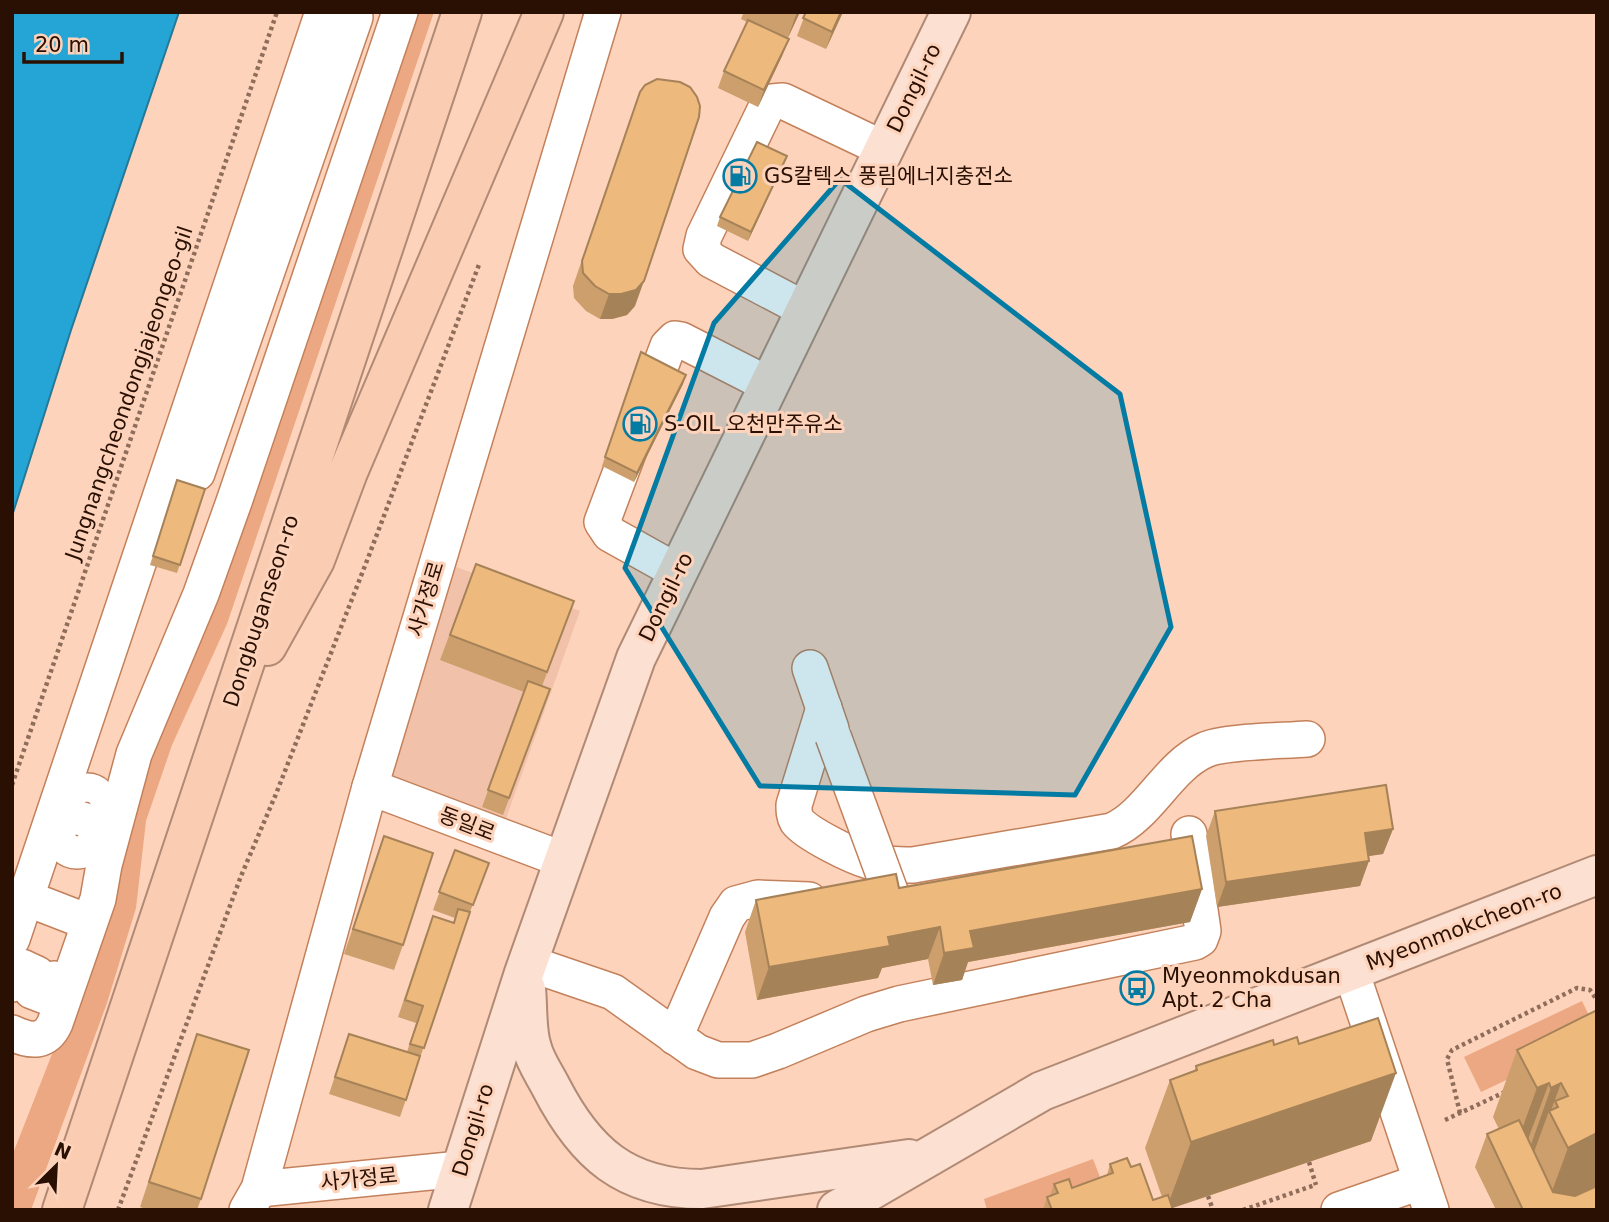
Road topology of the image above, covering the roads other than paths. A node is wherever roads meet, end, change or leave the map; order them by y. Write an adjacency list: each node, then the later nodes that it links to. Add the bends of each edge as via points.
1 (462, 12): 14 (highway, Dongbuganseon-ro)
2 (544, 12): 14 (highway, via 315,560)
3 (603, 12): 17 (street, 사가정로)
4 (951, 12): 6 (main road, Dongil-ro)
5 (364, 16): 9 (street, via 356,115); 9 (street, via 208,477); 24 (street)
6 (884, 149): 7 (main road, Dongil-ro); 7 (street, via 783,101 772,102 761,117 701,249 711,260)
7 (806, 310): 8 (main road, Dongil-ro)
8 (769, 385): 10 (main road, Dongil-ro); 10 (street, via 681,340 668,346 602,522 610,534)
9 (262, 390): 29 (street, via 201,594 134,754 97,899 55,1023 40,1040)
10 (678, 572): 19 (main road, Dongil-ro, via 636,658)
11 (810, 668): 13 (street)
12 (108, 709): 16 (street, via 102,728 122,739)
13 (829, 722): 15 (street, via 794,805 795,818 804,828 856,855 896,865 1112,831 1126,825 1192,758 1207,749); 22 (street, bridge)
14 (223, 724): 37 (highway, Dongbuganseon-ro)
15 (1307, 739)
16 (95, 786)
17 (370, 787): 19 (street, 동일로); 35 (street, 사가정로)
18 (1191, 836): 30 (street, via 1203,931 1195,942 899,1004 752,1060 718,1060)
19 (564, 860): 25 (main road, Dongil-ro)
20 (58, 866): 24 (street, via 60,911)
21 (1597, 875): 26 (main road, Myeonmokcheon-ro)
22 (866, 901): 23 (street); 30 (street, via 758,898 736,904)
23 (931, 903)
24 (20, 945)
25 (526, 968): 30 (street, via 613,992); 31 (main road, via 531,1048 558,1101 590,1146 614,1166 642,1180 674,1189 702,1189); 32 (main road, Dongil-ro)
26 (1351, 971): 31 (main road, Myeonmokcheon-ro, via 1042,1091); 33 (street)
27 (54, 979): 28 (street, via 46,996 32,991 37,974 22,967)
28 (12, 984)
29 (12, 1033)
30 (675, 1037)
31 (930, 1156): 36 (main road, Myeonmokcheon-ro)
32 (455, 1188): 35 (street, 사가정로)
33 (1425, 1196): 34 (street)
34 (1327, 1197)
35 (253, 1200)
36 (846, 1207)
37 (63, 1208)

